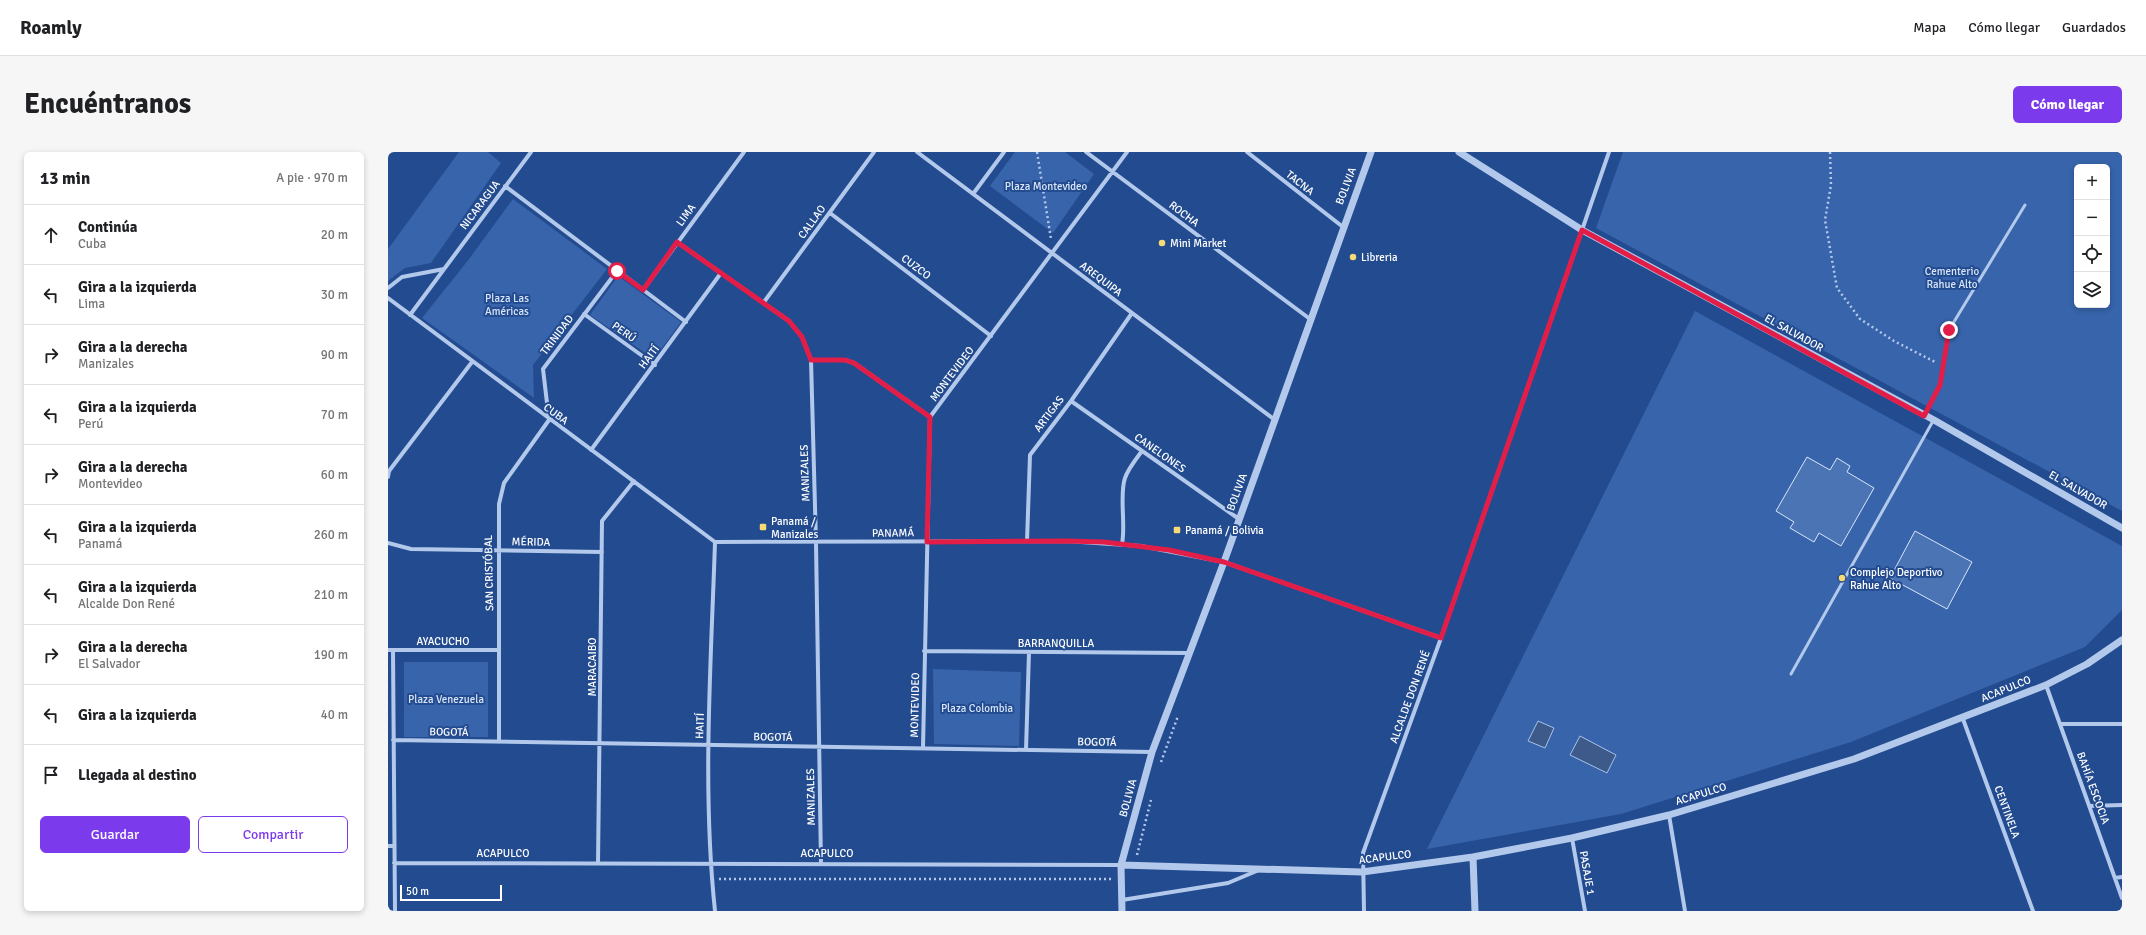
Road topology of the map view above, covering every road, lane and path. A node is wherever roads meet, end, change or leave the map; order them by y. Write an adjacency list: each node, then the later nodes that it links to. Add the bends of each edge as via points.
1 (531, 152): 15 (street, NICARAGUA)
2 (744, 152): 21 (street, LIMA)
3 (874, 152): 18 (street, CALLAO)
4 (917, 152): 16 (street, AREQUIPA)
5 (1004, 152): 16 (street)
6 (1037, 152): 22 (path, via 1051,232)
7 (1086, 152): 14 (street, ROCHA)
8 (1127, 152): 14 (street, MONTEVIDEO)
9 (1246, 152): 19 (street, TACNA)
10 (1371, 152): 19 (street, BOLIVIA)
11 (1459, 152): 20 (street, EL SALVADOR)
12 (1609, 152): 20 (street, ALCALDE DON RENÉ)
13 (1830, 152): 39 (path, via 1831,185 1825,220 1837,288 1860,319)
14 (1113, 172): 22 (street, MONTEVIDEO); 33 (street, ROCHA)
15 (506, 186): 23 (street, NICARAGUA); 24 (street)
16 (973, 194): 22 (street, AREQUIPA)
17 (2025, 205): 39 (lane, via 1949,330)
18 (830, 213): 29 (street, CALLAO); 35 (street, CUZCO)
19 (1343, 227): 33 (street, BOLIVIA)
20 (1582, 230): 41 (street, EL SALVADOR); 61 (street, ALCALDE DON RENÉ)
21 (677, 242): 25 (street, MANIZALES); 27 (street, LIMA)
22 (1052, 253): 30 (street, AREQUIPA); 35 (street, MONTEVIDEO)
23 (445, 269): 26 (street, via 402,277); 32 (street, NICARAGUA)
24 (617, 271): 27 (street); 31 (street, TRINIDAD)
25 (721, 273): 29 (street, MANIZALES); 34 (street, HAITÍ)
26 (388, 288)
27 (643, 290): 34 (street)
28 (388, 298): 32 (street, CUBA)
29 (764, 302): 36 (street, MANIZALES, via 796,329 808,348)
30 (1132, 313): 40 (street, ARTIGAS); 44 (street, AREQUIPA)
31 (584, 314): 38 (street, PERÚ); 43 (street, TRINIDAD, via 542,369)
32 (410, 315): 37 (street, CUBA)
33 (1310, 318): 44 (street, BOLIVIA)
34 (686, 322): 38 (street, HAITÍ)
35 (991, 336): 42 (street, MONTEVIDEO)
36 (811, 360): 42 (street, via 845,360 854,363); 56 (street, MANIZALES)
37 (472, 362): 43 (street, CUBA); 48 (street, via 389,471)
38 (655, 365): 46 (street, HAITÍ)
39 (1943, 366): 41 (lane, via 1940,385)
40 (1070, 401): 47 (street, CANELONES); 52 (street, ARTIGAS, via 1030,454)
41 (1924, 416): 45 (street, EL SALVADOR)
42 (930, 417): 54 (street, MONTEVIDEO)
43 (549, 420): 46 (street, CUBA); 58 (street, SAN CRISTÓBAL, via 504,483 499,504)
44 (1275, 420): 50 (street, BOLIVIA)
45 (1934, 420): 51 (street, EL SALVADOR); 68 (lane)
46 (591, 450): 49 (street, CUBA)
47 (1142, 451): 50 (street, CANELONES); 57 (street, via 1125,477 1125,532)
48 (388, 477)
49 (634, 481): 53 (street, CUBA); 59 (street, MARACAIBO, via 602,521)
50 (1238, 519): 60 (street, BOLIVIA)
51 (2122, 528)
52 (1028, 541): 54 (street, PANAMÁ); 57 (street, PANAMÁ)
53 (715, 542): 56 (street, PANAMÁ); 76 (street, HAITÍ)
54 (927, 542): 56 (street, PANAMÁ); 65 (street, MONTEVIDEO)
55 (388, 543): 58 (street, MÉRIDA, via 411,549)
56 (816, 543): 77 (street, MANIZALES)
57 (1122, 544): 60 (street, PANAMÁ, via 1169,550)
58 (498, 550): 59 (street, MÉRIDA); 64 (street, SAN CRISTÓBAL)
59 (602, 552): 75 (street, MARACAIBO)
60 (1224, 562): 61 (street, PANAMÁ); 67 (street, BOLIVIA)
61 (1441, 638): 94 (street, ALCALDE DON RENÉ, via 1363,853)
62 (2122, 640): 69 (street, ACAPULCO, via 2087,664)
63 (390, 650): 64 (street, AYACUCHO); 73 (street)
64 (499, 650): 74 (street, SAN CRISTÓBAL)
65 (924, 651): 66 (street, BARRANQUILLA); 78 (street, MONTEVIDEO)
66 (1029, 652): 67 (street, BARRANQUILLA); 79 (street)
67 (1188, 653): 80 (street, BOLIVIA)
68 (1791, 674)
69 (2046, 685): 70 (street, ACAPULCO); 71 (street, BAHÍA ESCOCIA)
70 (1963, 718): 83 (street, ACAPULCO, via 1854,759); 108 (street, CENTINELA)
71 (2060, 724): 72 (street); 82 (street, BAHÍA ESCOCIA)
72 (2122, 724)
73 (393, 740): 74 (street, BOGOTÁ); 86 (street)
74 (499, 742): 75 (street, BOGOTÁ)
75 (601, 744): 76 (street, BOGOTÁ); 89 (street, MARACAIBO)
76 (708, 745): 77 (street, BOGOTÁ); 90 (street, HAITÍ)
77 (819, 747): 78 (street, BOGOTÁ); 91 (street, MANIZALES)
78 (923, 748): 79 (street, BOGOTÁ)
79 (1026, 750): 80 (street, BOGOTÁ)
80 (1152, 752): 92 (street, BOLIVIA)
81 (2122, 805): 82 (street)
82 (2090, 806): 95 (street, BAHÍA ESCOCIA)
83 (1669, 815): 84 (street, ACAPULCO); 107 (street)
84 (1572, 838): 87 (street, ACAPULCO); 106 (street, PASAJE 1)
85 (388, 846): 86 (street)
86 (394, 846): 88 (street)
87 (1473, 857): 94 (street, ACAPULCO); 105 (street)
88 (394, 864): 89 (street, ACAPULCO); 101 (street)
89 (598, 864): 90 (street, ACAPULCO)
90 (710, 864): 91 (street, ACAPULCO); 97 (street, HAITÍ)
91 (821, 864): 92 (street, ACAPULCO)
92 (1122, 865): 93 (street, ACAPULCO); 98 (street, BOLIVIA)
93 (1259, 870): 94 (street, ACAPULCO); 100 (street, ACAPULCO, via 1228,883)
94 (1362, 872): 104 (street, ALCALDE DON RENÉ)
95 (2115, 878): 96 (street); 99 (street, BAHÍA ESCOCIA)
96 (2122, 878)
97 (712, 879): 98 (path); 102 (street, HAITÍ)
98 (1122, 879): 100 (street, BOLIVIA)
99 (2122, 898)
100 (1122, 900): 103 (street, BOLIVIA)
101 (395, 911)
102 (715, 911)
103 (1122, 911)
104 (1364, 911)
105 (1475, 911)
106 (1585, 911)
107 (1685, 911)
108 (2033, 911)

